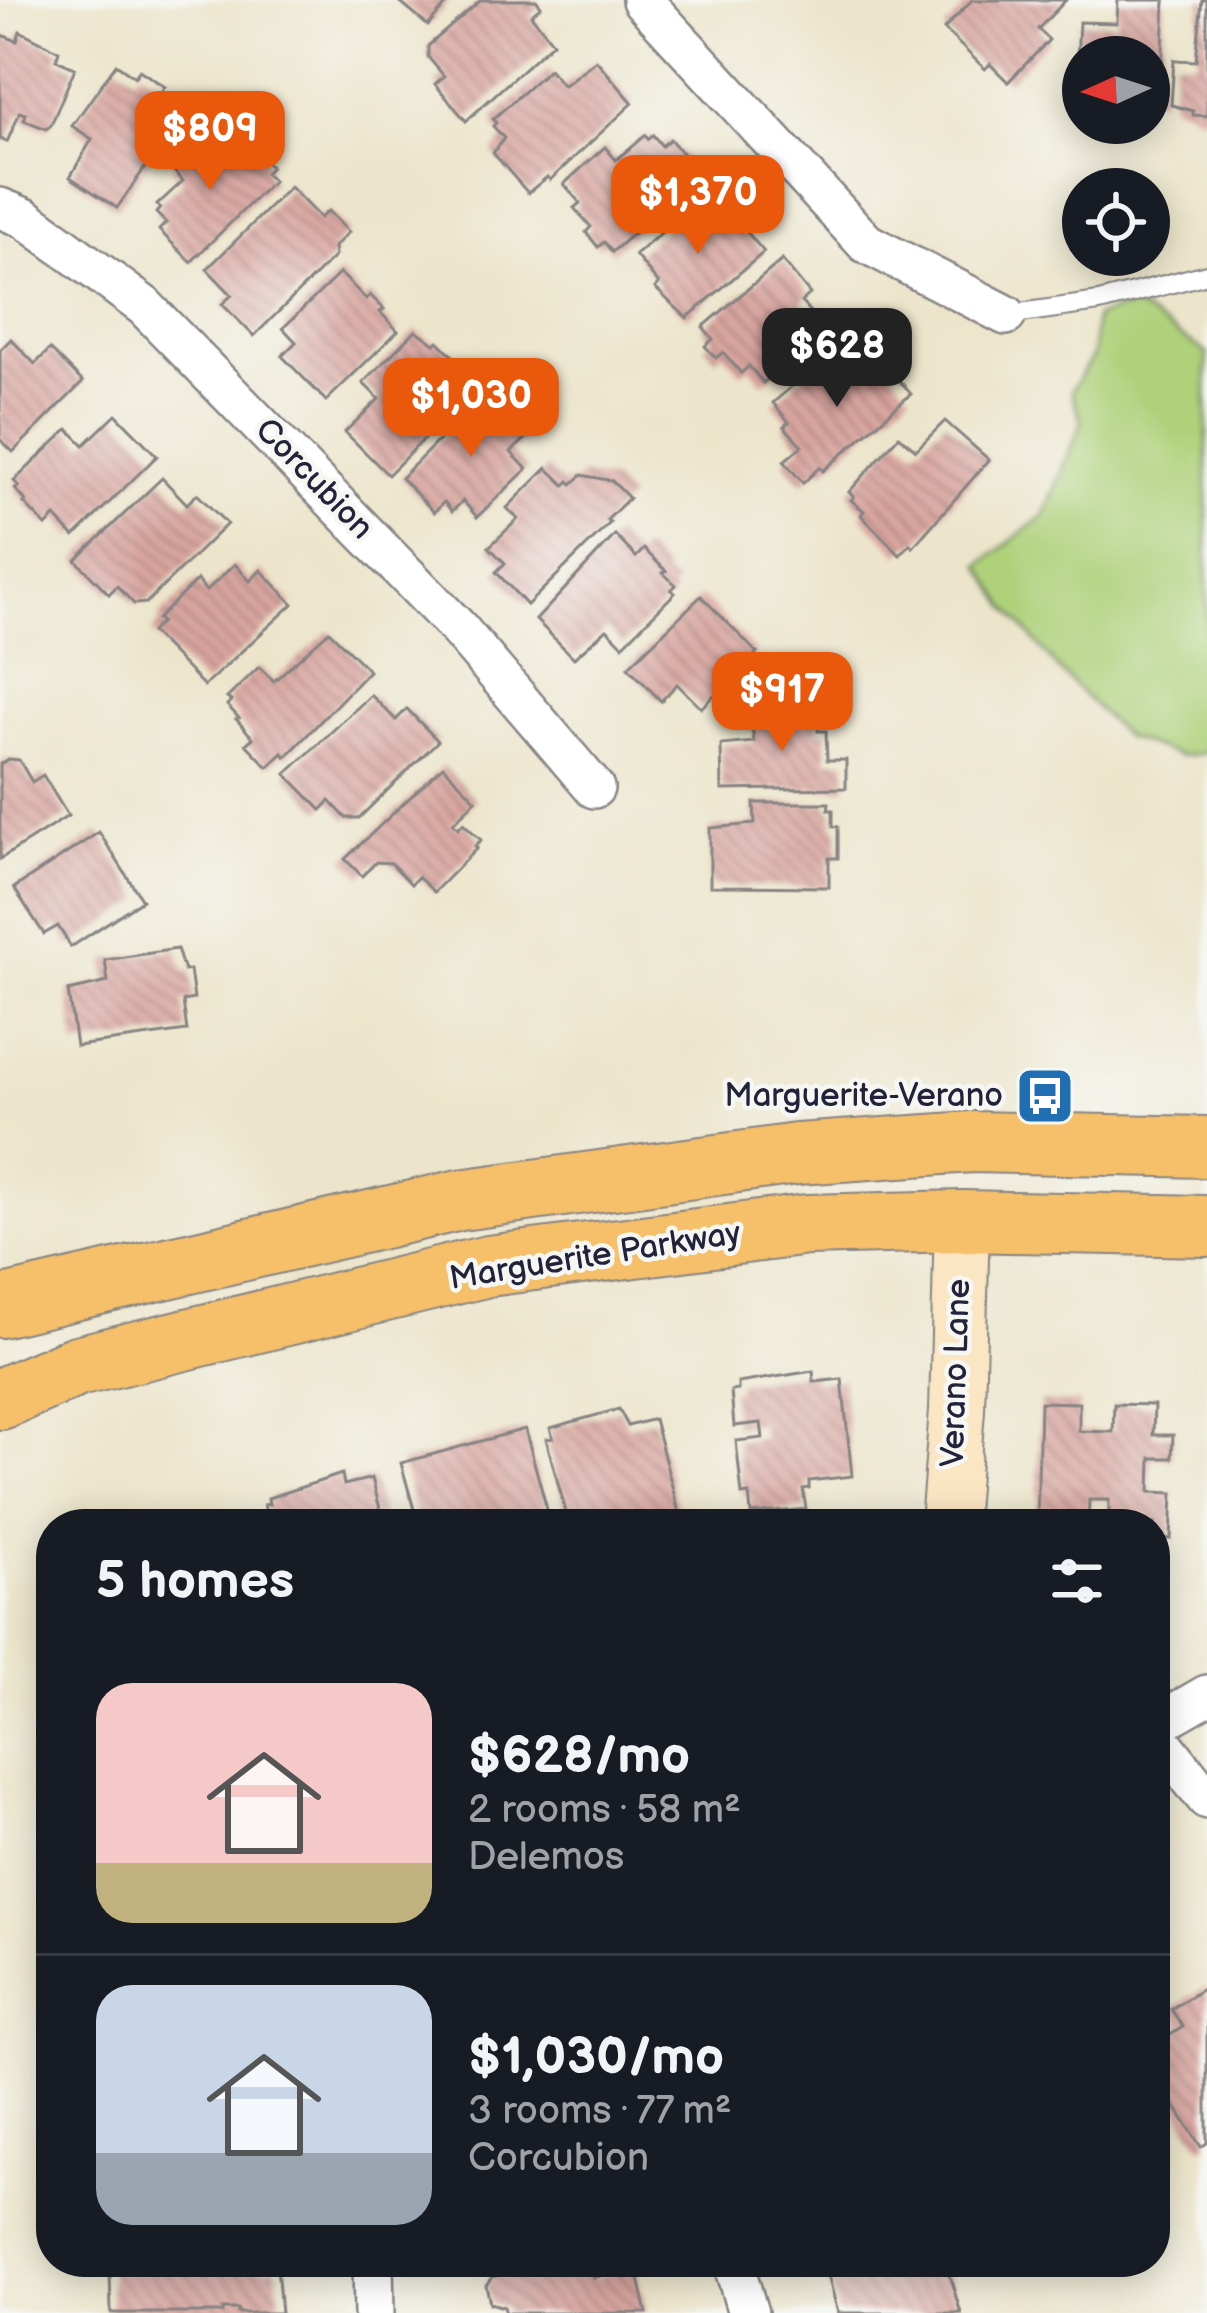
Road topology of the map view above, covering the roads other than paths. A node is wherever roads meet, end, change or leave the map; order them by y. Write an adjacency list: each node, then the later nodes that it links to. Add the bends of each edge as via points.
1 (642, 0): 4 (street, via 866,243)
2 (0, 208): 5 (street, Corcubion, via 144,306 457,627)
3 (1207, 274): 4 (lane, via 1100,302)
4 (1006, 315)
5 (594, 788)
6 (1207, 1147): 9 (main road, via 972,1142 797,1154 460,1200)
7 (962, 1221): 8 (main road, Marguerite Parkway); 10 (main road, Marguerite Parkway, via 807,1225 488,1266 77,1366); 11 (street, Verano Lane)
8 (1207, 1226)
9 (0, 1307)
10 (0, 1399)
11 (949, 1509)
12 (1207, 1695): 13 (street)
13 (1170, 1720)
14 (1170, 1750): 15 (street)
15 (1207, 1799)
16 (373, 2277): 18 (street)
17 (737, 2277): 19 (street)
18 (374, 2313)
19 (748, 2313)

